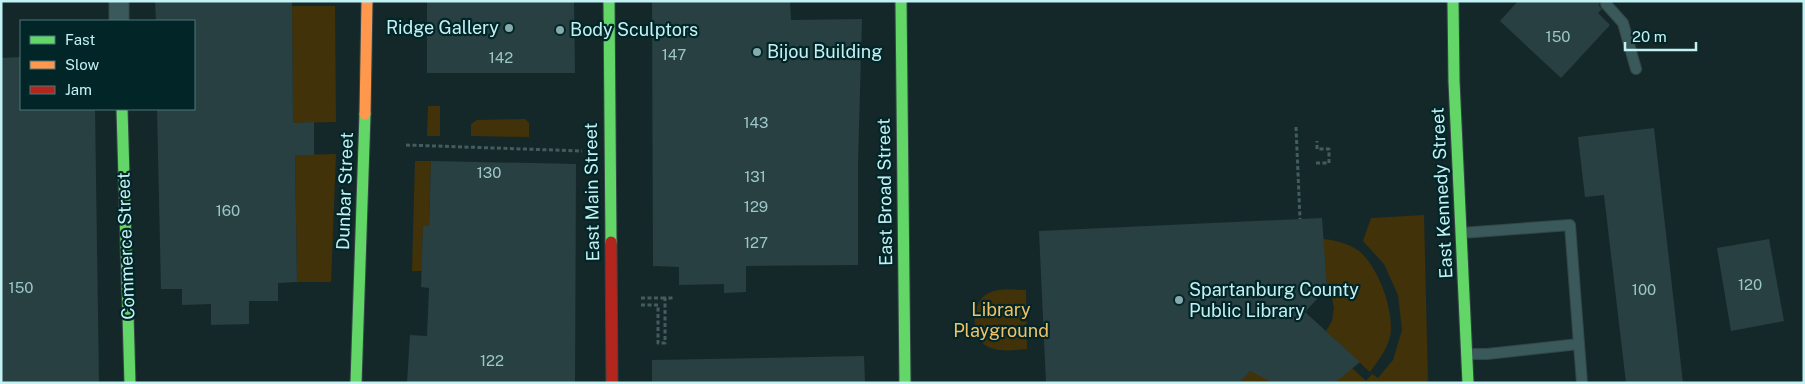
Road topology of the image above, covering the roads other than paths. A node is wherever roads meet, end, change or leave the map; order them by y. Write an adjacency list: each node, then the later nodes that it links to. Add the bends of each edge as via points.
1 (119, 1): 7 (street)
2 (368, 1): 14 (street, Dunbar Street)
3 (609, 1): 15 (street, East Main Street)
4 (901, 1): 16 (street, East Broad Street)
5 (1454, 1): 10 (street, East Kennedy Street)
6 (1606, 4): 8 (lane, via 1623,23)
7 (120, 20)
8 (1636, 69)
9 (122, 110): 13 (street, Commerce Street)
10 (1461, 233): 11 (lane, via 1570,225); 12 (street, East Kennedy Street)
11 (1580, 344): 12 (lane); 18 (lane)
12 (1466, 354): 17 (street, East Kennedy Street)
13 (130, 383)
14 (356, 383)
15 (612, 383)
16 (905, 383)
17 (1468, 383)
18 (1582, 383)

